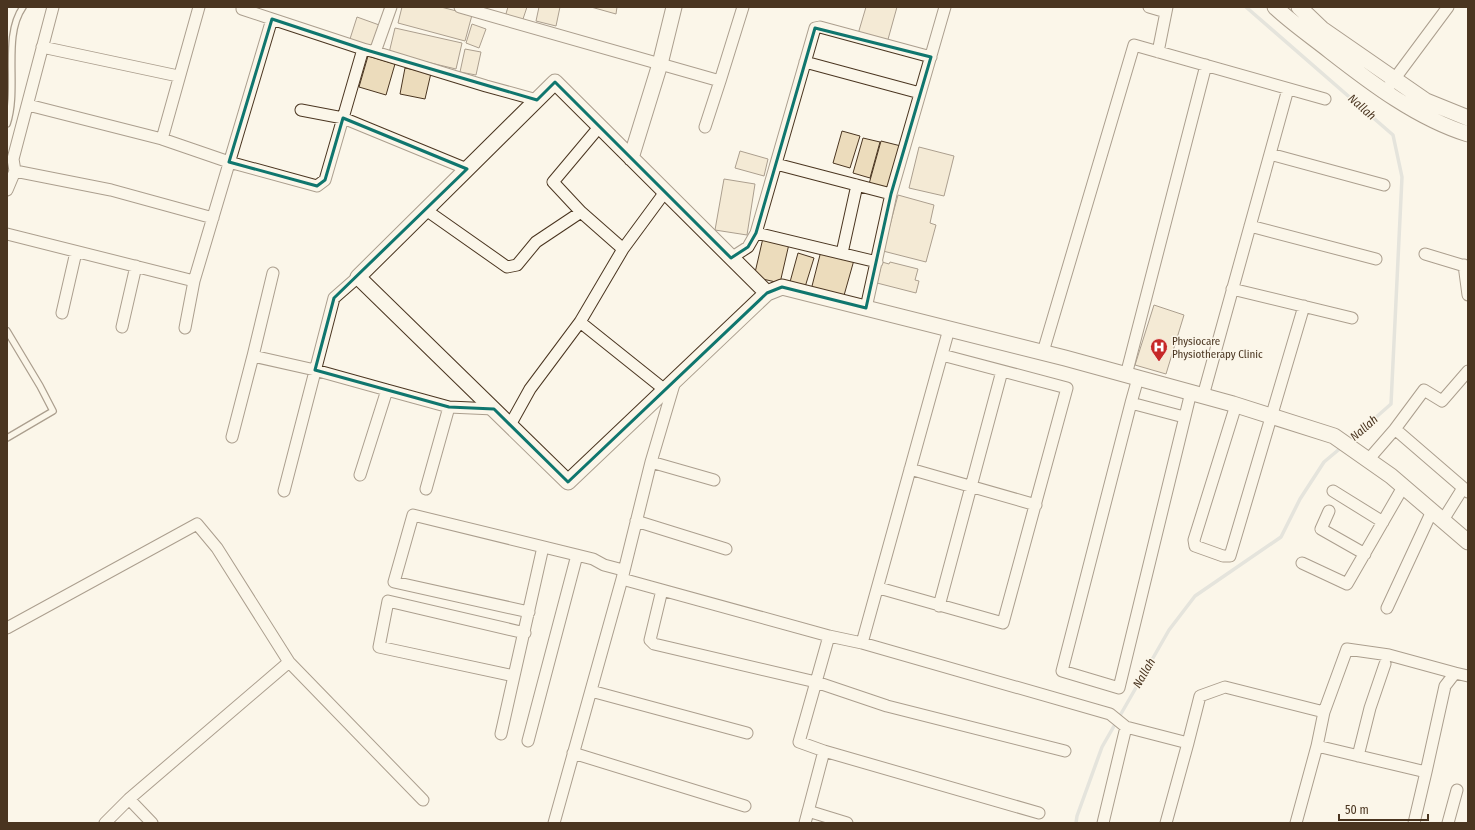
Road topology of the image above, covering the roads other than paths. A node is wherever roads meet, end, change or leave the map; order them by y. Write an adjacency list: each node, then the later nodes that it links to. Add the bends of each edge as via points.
1 (23, 7): 37 (lane, via 12,33 13,81)
2 (53, 7): 17 (street)
3 (199, 7): 25 (street)
4 (391, 7): 19 (street)
5 (460, 7): 23 (street)
6 (674, 7): 23 (street)
7 (743, 7): 27 (street)
8 (945, 7): 21 (street)
9 (1149, 7): 13 (street)
10 (1275, 7): 16 (street)
11 (1448, 7): 26 (street)
12 (239, 8): 15 (street)
13 (1166, 10): 20 (street)
14 (1306, 10): 16 (street); 26 (street, via 1322,28)
15 (272, 19): 18 (street); 44 (street)
16 (1298, 27): 29 (street)
17 (42, 47): 25 (street); 33 (street)
18 (363, 49): 19 (street); 35 (street)
19 (375, 52): 32 (street)
20 (1158, 52): 24 (street); 83 (street, via 1134,45)
21 (931, 57): 22 (street, via 820,27 815,28); 30 (street)
22 (805, 62): 30 (street); 45 (street)
23 (660, 64): 27 (street); 43 (street)
24 (1206, 65): 28 (street); 89 (street)
25 (178, 76): 41 (street)
26 (1394, 80): 29 (street); 36 (street, via 1426,101)
27 (720, 81): 39 (street)
28 (1288, 89): 31 (street); 42 (street)
29 (1385, 92): 40 (street, via 1424,114)
30 (920, 93): 52 (street)
31 (1325, 99)
32 (537, 100): 38 (street, via 555,82); 46 (street)
33 (28, 105): 41 (street); 47 (street, via 13,159)
34 (301, 110): 35 (street)
35 (343, 118): 44 (street, via 325,180 317,186); 46 (street)
36 (1468, 118)
37 (7, 124)
38 (600, 126): 43 (street); 54 (street, via 553,182)
39 (705, 127)
40 (1468, 134)
41 (162, 139): 44 (street)
42 (1270, 154): 49 (street); 56 (street)
43 (631, 158): 51 (street)
44 (229, 162): 55 (street)
45 (776, 164): 48 (street); 57 (street)
46 (466, 169): 53 (street)
47 (15, 171): 50 (street); 55 (street, via 112,190)
48 (857, 185): 52 (street); 61 (street)
49 (1384, 185)
50 (7, 190)
51 (665, 192): 59 (street); 63 (street)
52 (891, 194): 65 (street)
53 (426, 210): 54 (street, via 507,267 517,265 536,242); 69 (street)
54 (581, 212): 59 (street)
55 (213, 218): 70 (street)
56 (1250, 226): 64 (street); 71 (street)
57 (756, 233): 61 (street); 63 (street, via 748,247)
58 (7, 234): 60 (street)
59 (623, 249): 78 (street)
60 (76, 252): 66 (street); 76 (street)
61 (842, 253): 65 (street)
62 (1425, 254): 67 (street)
63 (732, 258): 72 (street)
64 (1376, 259)
65 (877, 262): 75 (street)
66 (136, 266): 70 (street); 79 (street)
67 (1466, 266): 73 (street)
68 (273, 273): 85 (street)
69 (358, 277): 86 (street, via 334,298); 96 (street)
70 (194, 280): 80 (street)
71 (1232, 289): 74 (street); 92 (street)
72 (767, 293): 75 (street, via 782,286); 90 (street)
73 (1468, 294)
74 (1304, 306): 77 (street); 97 (street)
75 (866, 308): 81 (street)
76 (62, 313)
77 (1352, 318)
78 (580, 322): 90 (street); 99 (street, via 530,389)
79 (122, 327)
80 (185, 328)
81 (949, 328): 83 (street); 84 (street)
82 (7, 331): 101 (lane, via 53,411)
83 (1043, 352): 89 (street)
84 (942, 355): 87 (street); 105 (street)
85 (253, 356): 86 (street); 102 (street)
86 (316, 370): 91 (street); 112 (street)
87 (1002, 370): 108 (street); 114 (street, via 1067,388)
88 (1468, 371): 100 (street, via 1442,401 1424,390)
89 (1132, 376): 92 (street); 93 (street)
90 (670, 386): 99 (street, via 568,482); 104 (street)
91 (387, 390): 95 (street); 106 (street)
92 (1197, 394): 94 (street); 98 (street)
93 (1131, 403): 98 (street); 98 (street, via 1062,671 1119,688)
94 (1236, 405): 97 (street); 97 (street, via 1194,540 1195,546 1223,556 1230,556)
95 (449, 407): 96 (street); 110 (street)
96 (494, 409): 99 (street)
97 (1273, 416): 103 (street, via 1334,436)
98 (1184, 417)
99 (510, 425)
100 (1395, 428): 103 (street); 111 (street)
101 (7, 438)
102 (232, 438)
103 (1368, 460): 109 (street)
104 (651, 462): 107 (street); 117 (street)
105 (910, 468): 108 (street); 127 (street)
106 (360, 475)
107 (714, 480)
108 (971, 486): 114 (street); 130 (street)
109 (1403, 487): 116 (street); 118 (street)
110 (426, 489)
111 (1466, 490): 116 (street)
112 (284, 491)
113 (1333, 491): 118 (street)
114 (1036, 505): 130 (street, via 1003,623)
115 (1329, 511): 122 (street, via 1321,530)
116 (1437, 516): 119 (street); 131 (street)
117 (636, 521): 121 (street); 125 (street)
118 (1383, 522): 122 (street)
119 (1468, 542)
120 (542, 547): 123 (street); 126 (street, via 413,515); 132 (street)
121 (726, 549)
122 (1365, 554): 124 (street, via 1347,584)
123 (577, 555): 125 (street, via 593,558 604,565); 148 (street)
124 (1302, 563)
125 (623, 570): 128 (street); 143 (street)
126 (394, 582): 129 (street); 132 (street)
127 (879, 588): 130 (street); 136 (street)
128 (662, 590): 135 (street); 142 (street, via 650,640 654,644)
129 (388, 601): 134 (street); 140 (street, via 379,647)
130 (939, 606)
131 (1387, 608)
132 (529, 612): 134 (street)
133 (7, 628): 137 (street, via 196,524 216,548)
134 (525, 632): 140 (street)
135 (829, 636): 136 (street); 142 (street)
136 (862, 643): 145 (street, via 1110,714)
137 (289, 662): 157 (street); 158 (street)
138 (1385, 664): 154 (street, via 1370,708)
139 (1455, 673): 141 (street); 144 (street, via 1389,655 1347,649); 155 (street, via 1445,686)
140 (514, 676): 147 (street)
141 (1468, 676)
142 (816, 682): 151 (street, via 798,742); 152 (street, via 887,706)
143 (591, 691): 146 (street); 153 (street)
144 (1324, 712): 149 (street, via 1225,688 1200,696); 150 (street)
145 (1126, 727): 149 (street); 167 (street)
146 (747, 733)
147 (501, 734)
148 (528, 741)
149 (1188, 743): 168 (street)
150 (1317, 746): 154 (street); 169 (street)
151 (824, 751): 160 (street); 161 (street)
152 (1065, 751)
153 (573, 753): 159 (street); 162 (street)
154 (1358, 756): 155 (street)
155 (1426, 772): 170 (street)
156 (1457, 790): 171 (street)
157 (129, 799): 163 (street); 164 (street)
158 (423, 800)
159 (745, 806)
160 (808, 812): 165 (street); 166 (street)
161 (1039, 813)
162 (556, 822)
163 (106, 823)
164 (152, 823)
165 (805, 823)
166 (846, 823)
167 (1103, 823)
168 (1166, 823)
169 (1296, 823)
170 (1414, 823)
171 (1448, 823)

